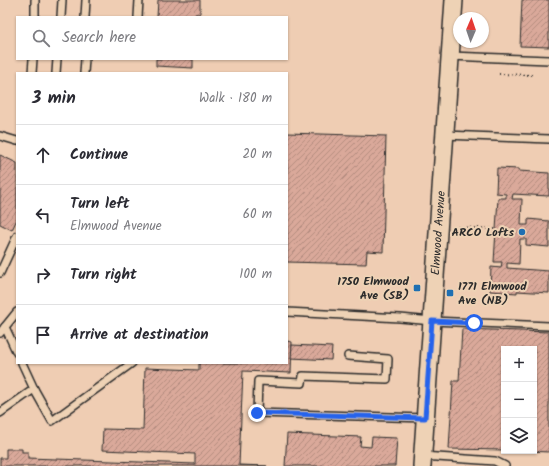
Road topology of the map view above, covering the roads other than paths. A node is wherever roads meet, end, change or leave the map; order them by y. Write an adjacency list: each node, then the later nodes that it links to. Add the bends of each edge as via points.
1 (35, 0): 6 (lane)
2 (62, 0): 7 (lane)
3 (86, 0): 8 (lane)
4 (139, 0): 9 (lane)
5 (454, 0): 10 (street, Elmwood Avenue)
6 (35, 16)
7 (61, 16)
8 (86, 16)
9 (138, 16)
10 (450, 56): 14 (lane); 18 (street, Elmwood Avenue)
11 (33, 60): 15 (lane)
12 (57, 60): 16 (lane)
13 (85, 60): 17 (lane)
14 (549, 60)
15 (32, 72)
16 (56, 72)
17 (84, 72)
18 (445, 135): 20 (lane); 26 (street, Elmwood Avenue)
19 (0, 136): 21 (lane)
20 (549, 139)
21 (16, 141)
22 (16, 238): 23 (lane)
23 (0, 272)
24 (288, 312): 26 (lane)
25 (16, 313): 27 (lane)
26 (432, 321): 28 (lane); 38 (street, Elmwood Avenue)
27 (5, 326): 29 (lane); 31 (lane)
28 (549, 326)
29 (0, 333)
30 (16, 336): 31 (lane)
31 (11, 340): 32 (lane)
32 (16, 351)
33 (348, 356): 38 (lane, via 388,359 387,379 303,376 302,383 258,381 257,413)
34 (22, 364): 36 (lane)
35 (131, 364): 36 (lane, via 52,421)
36 (34, 389): 37 (lane)
37 (0, 413)
38 (425, 418): 39 (street, Elmwood Avenue)
39 (420, 463): 40 (lane, via 495,461)
40 (505, 466)

